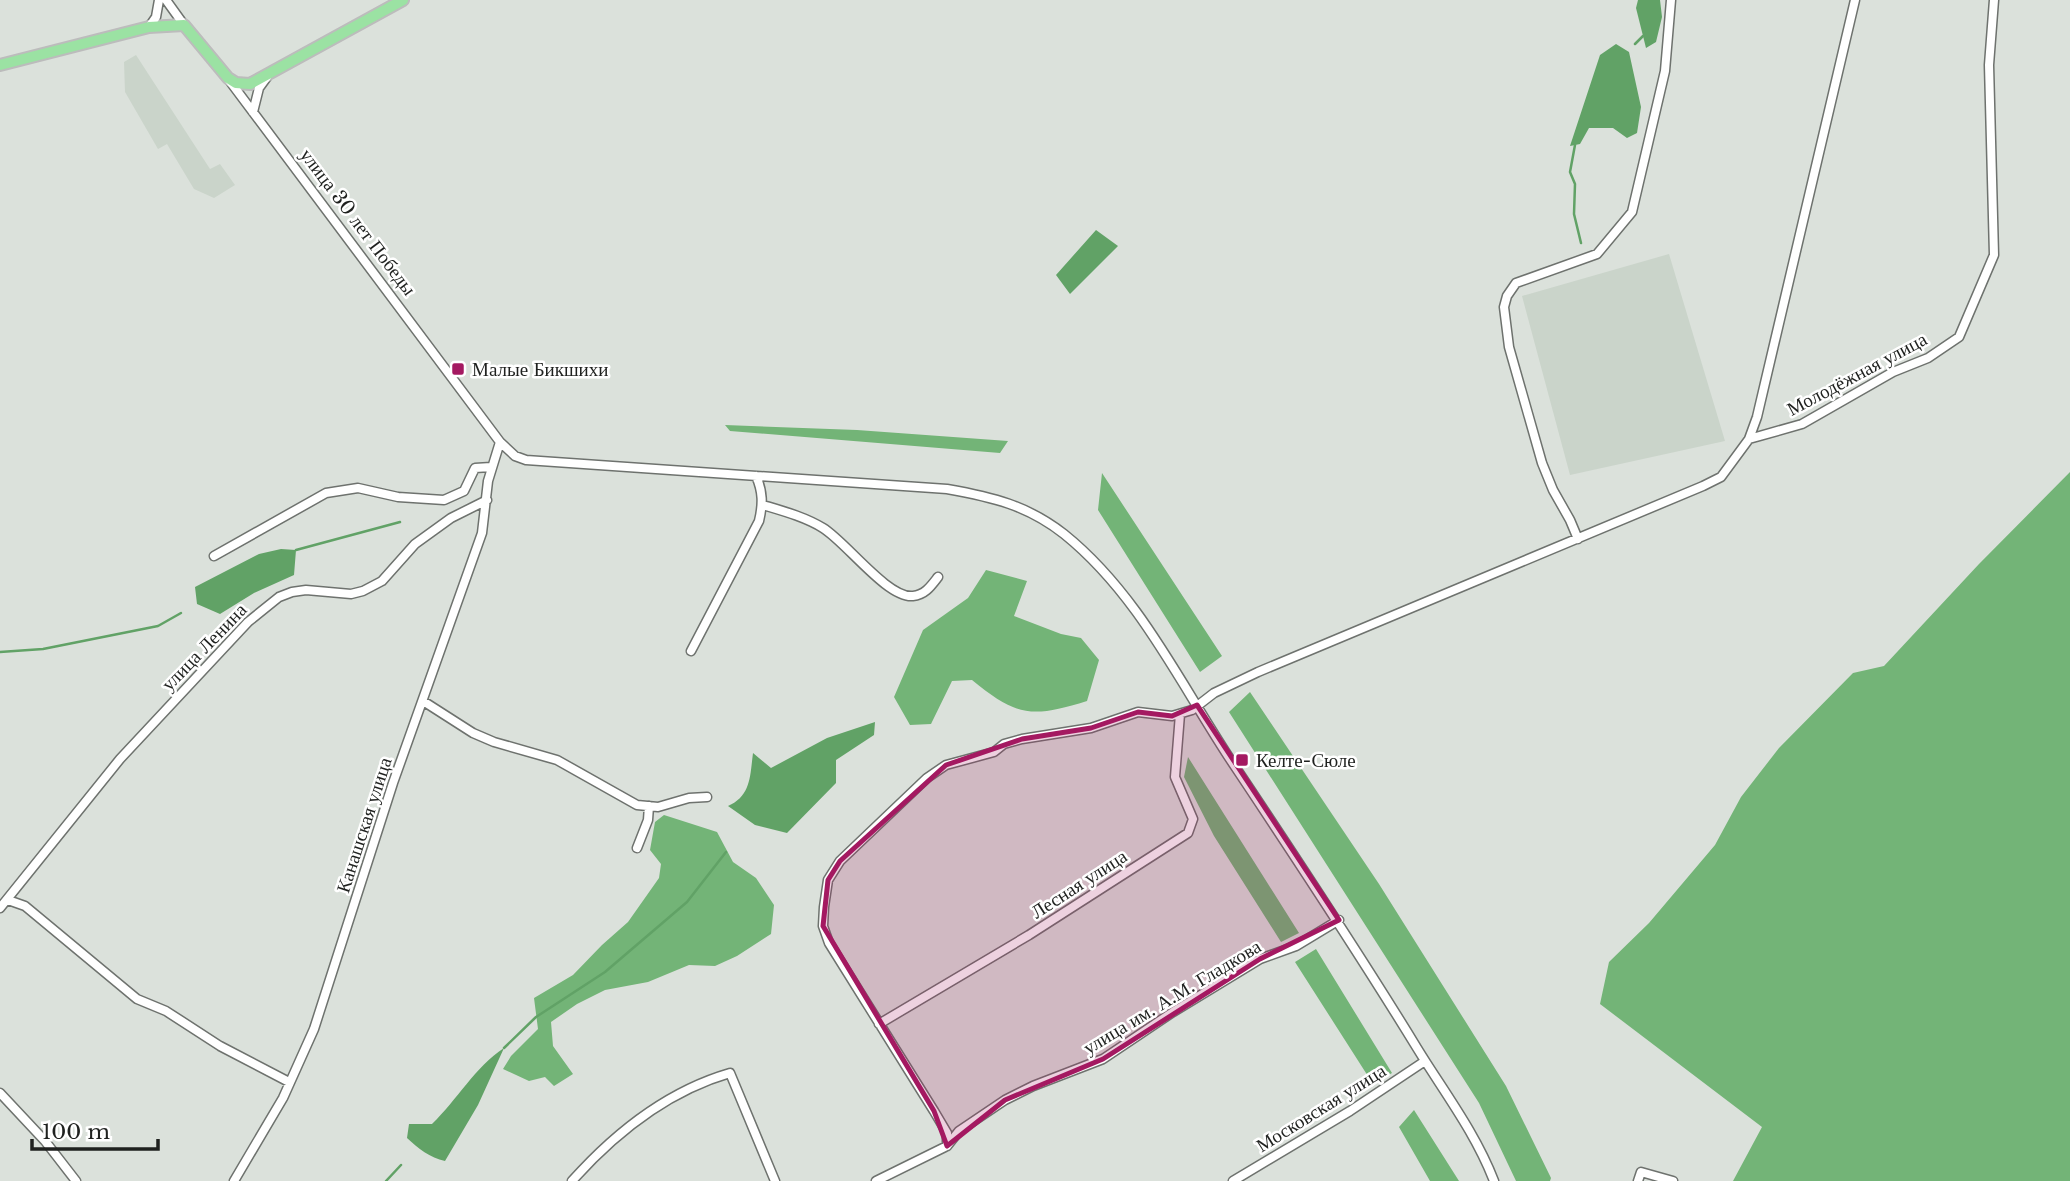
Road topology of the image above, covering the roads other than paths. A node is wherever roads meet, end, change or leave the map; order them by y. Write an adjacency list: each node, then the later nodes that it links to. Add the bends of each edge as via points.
1 (159, 0): 8 (street)
2 (166, 0): 7 (street)
3 (402, 0): 10 (main road)
4 (1671, 0): 19 (street, via 1665,71 1632,212 1597,254 1516,283 1504,307 1509,346 1542,463)
5 (1855, 0): 13 (street, Молодёжная улица)
6 (1994, 0): 13 (street, Молодёжная улица, via 1989,65 1994,255 1959,337 1802,424)
7 (184, 25): 8 (main road); 11 (main road, улица 30 лет Победы)
8 (149, 27): 9 (main road)
9 (0, 65)
10 (269, 74): 11 (main road, via 250,84); 12 (street, via 259,88)
11 (228, 79): 12 (street, улица 30 лет Победы)
12 (253, 112): 14 (street, улица 30 лет Победы)
13 (1749, 439): 19 (street, via 1721,477)
14 (500, 442): 15 (street, Канашская улица); 16 (street, via 526,460)
15 (491, 467): 17 (street, Канашская улица); 20 (street, via 475,468 464,491 444,500 358,488 326,493)
16 (756, 476): 18 (street); 24 (street, via 947,489 1030,511 1088,556 1135,608)
17 (487, 499): 23 (street, Канашская улица, via 482,533); 29 (street, улица Ленина, via 451,517 415,544 382,581 363,591 292,592 248,622 120,759)
18 (763, 505): 21 (street, via 824,528 905,596 928,590); 22 (street)
19 (1578, 539): 24 (street, via 1258,672)
20 (214, 556)
21 (938, 577)
22 (691, 651)
23 (423, 701): 27 (street, via 484,737 557,760 637,805); 34 (street, Канашская улица, via 314,1028)
24 (1197, 705): 25 (street); 31 (street)
25 (1180, 714): 32 (street, Лесная улица, via 1175,777 1193,819 1188,834); 32 (street, via 1138,712 1091,728 1021,739 946,765 839,861 828,880 823,926)
26 (706, 797): 27 (street)
27 (649, 806): 28 (street)
28 (637, 848)
29 (8, 900): 30 (street, улица Ленина); 34 (street, via 25,906 137,999)
30 (0, 908)
31 (1339, 920): 33 (street); 36 (street, улица им. А.М. Гладкова, via 1296,946 1249,966 1103,1059 1005,1100 959,1130)
32 (879, 1024): 36 (street, via 947,1133)
33 (1425, 1061): 42 (street, Московская улица); 43 (street, via 1483,1152)
34 (289, 1082): 38 (street, Канашская улица)
35 (0, 1093): 37 (street)
36 (947, 1146): 41 (street, улица им. А.М. Гладкова)
37 (76, 1181)
38 (234, 1181)
39 (572, 1181): 40 (street, via 654,1108 730,1073)
40 (775, 1181)
41 (876, 1181)
42 (1233, 1181)
43 (1494, 1181)
44 (1638, 1181): 45 (street, via 1641,1172)
45 (1673, 1181)

